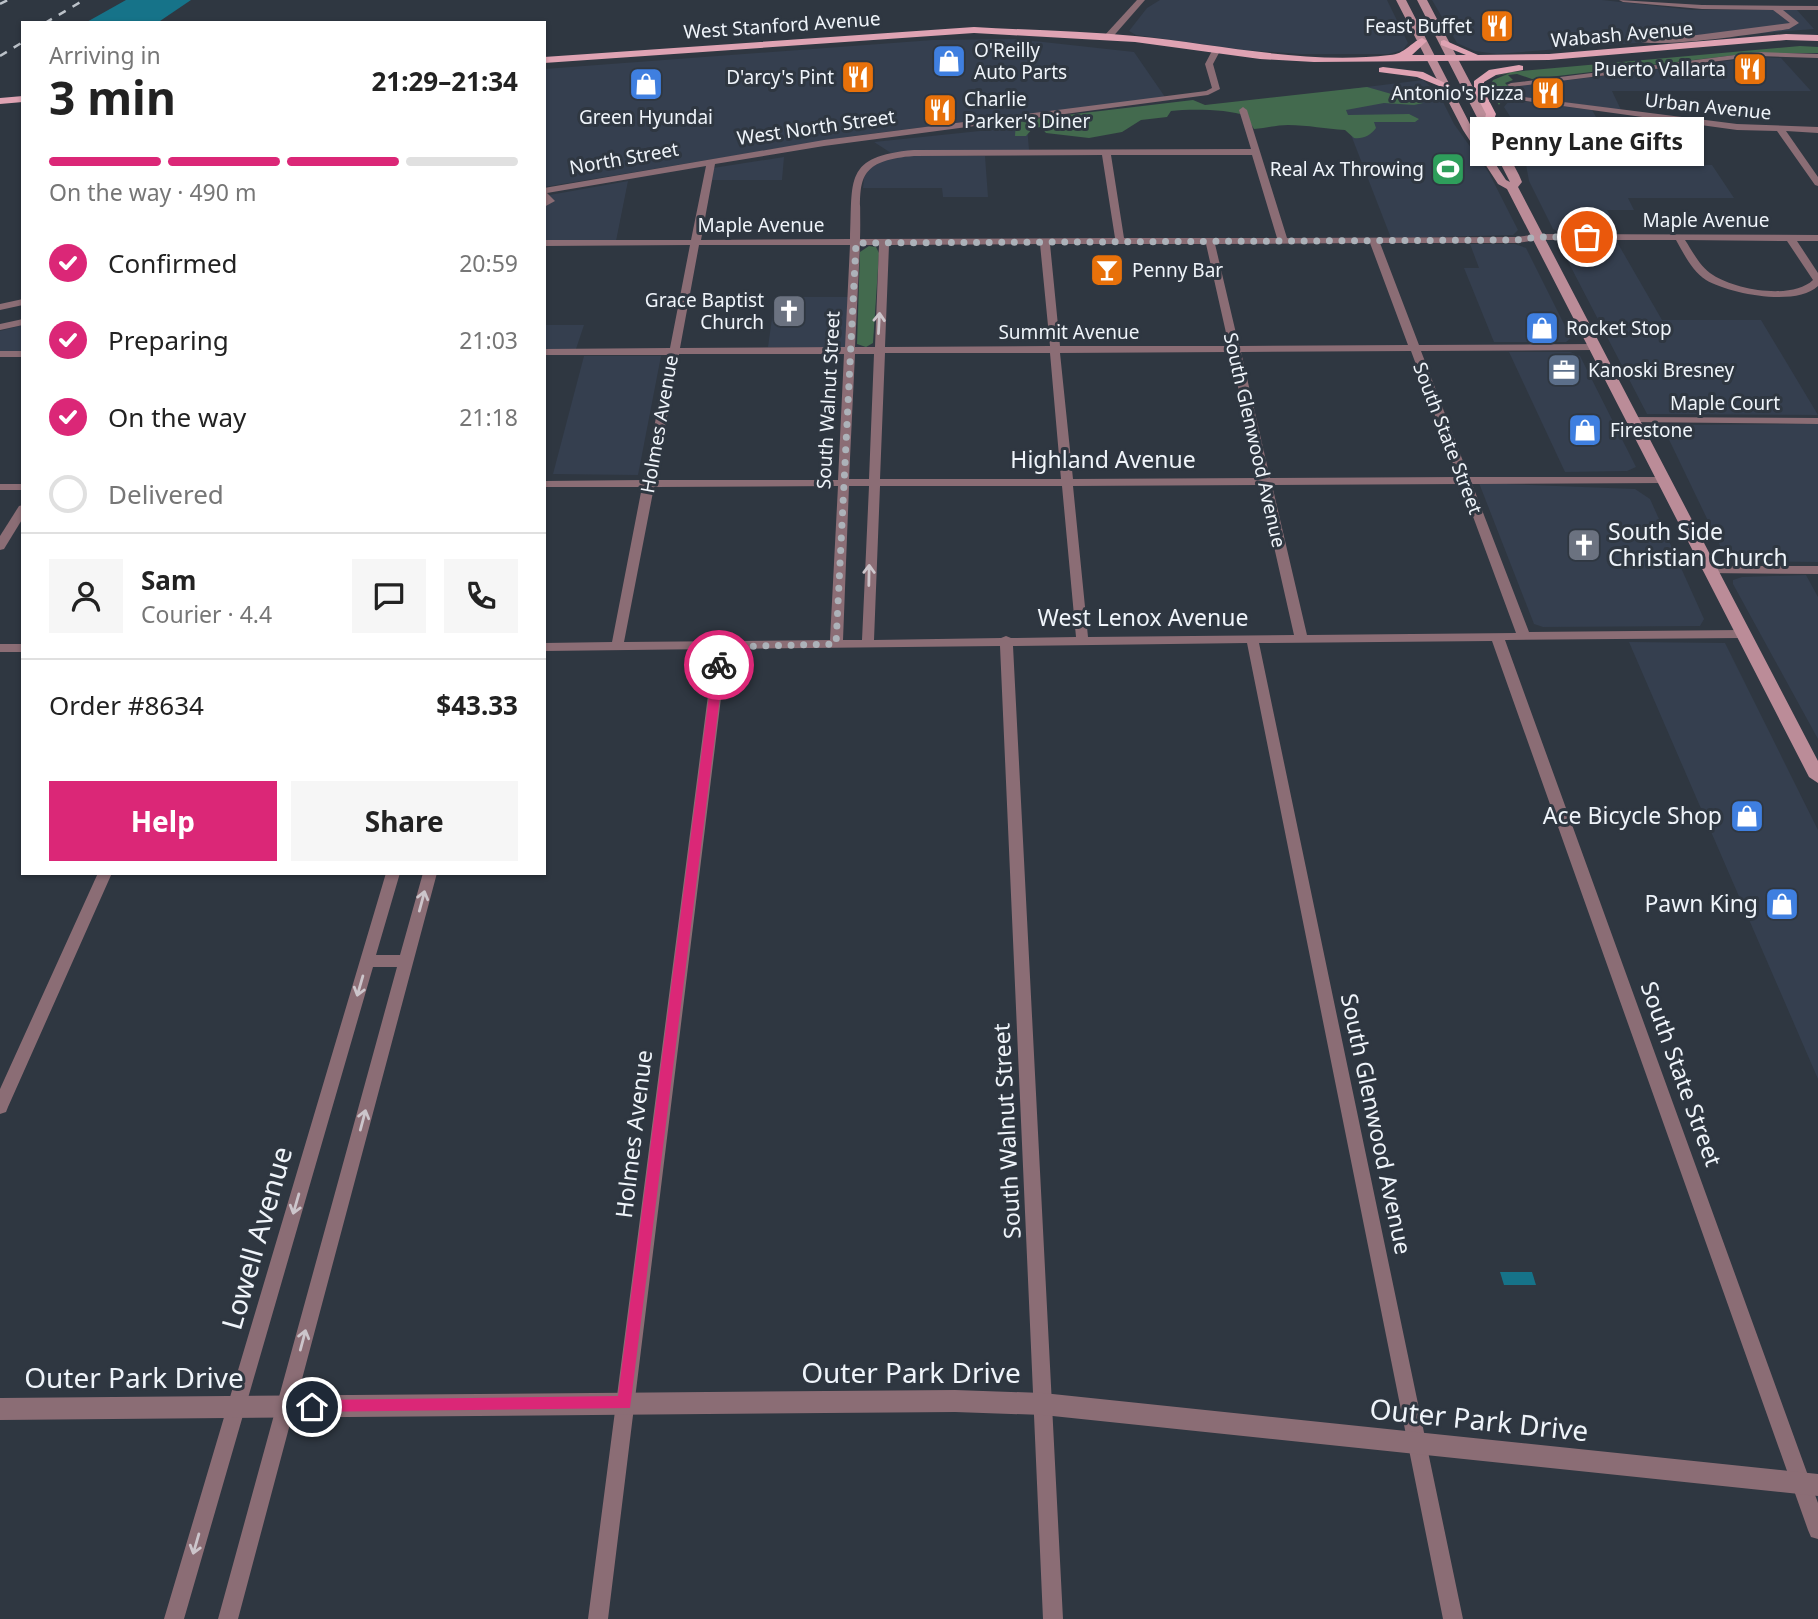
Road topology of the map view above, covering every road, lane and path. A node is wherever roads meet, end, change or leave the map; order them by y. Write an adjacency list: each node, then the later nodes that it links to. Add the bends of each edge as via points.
1 (1141, 0): 8 (street)
2 (1401, 0): 11 (main road)
3 (1422, 0): 12 (main road)
4 (1623, 0): 6 (street)
5 (1768, 0): 6 (street)
6 (1775, 8): 7 (street); 10 (street, via 1795,23 1748,32)
7 (1818, 8)
8 (1107, 38): 13 (main road, West Stanford Avenue); 17 (main road, West Stanford Avenue, via 942,31)
9 (1817, 38): 14 (main road, Wabash Avenue); 21 (main road, Wabash Avenue)
10 (1639, 40)
11 (1422, 41): 16 (main road, via 1412,52); 18 (main road)
12 (1444, 43): 14 (main road, via 1486,56); 19 (main road)
13 (1214, 54): 16 (main road, West Stanford Avenue); 20 (main road, West Stanford Avenue); 33 (street, West North Street, via 1209,68 1216,89 1208,93)
14 (1596, 54): 19 (main road, Wabash Avenue)
15 (1818, 56): 23 (street, via 1749,55)
16 (1390, 59): 18 (main road, West Stanford Avenue)
17 (546, 60)
18 (1433, 63): 19 (main road, Wabash Avenue); 20 (main road, West Stanford Avenue); 22 (main road)
19 (1455, 63): 21 (main road, Wabash Avenue); 28 (main road)
20 (1334, 67): 22 (main road, via 1406,71)
21 (1529, 67): 28 (main road, via 1493,72 1479,81 1491,114)
22 (1444, 85): 35 (main road, via 1502,182)
23 (1511, 85)
24 (1511, 97): 29 (street, Urban Avenue)
25 (21, 99): 26 (main road)
26 (0, 101)
27 (1243, 110): 31 (street)
28 (1487, 125): 35 (main road, via 1516,182)
29 (1780, 129): 30 (street, Urban Avenue); 34 (street)
30 (1818, 130)
31 (1256, 152): 32 (street); 42 (street)
32 (1106, 153): 46 (street); 48 (street, South Walnut Street, via 884,156 870,162 858,177)
33 (711, 161): 36 (street, North Street); 44 (street, Holmes Avenue)
34 (1818, 183)
35 (1512, 187): 37 (main road)
36 (546, 193)
37 (1537, 237): 38 (street, Maple Avenue); 43 (street, Maple Avenue); 55 (main road)
38 (1679, 238): 39 (street, Maple Avenue); 50 (street, via 1701,271 1727,285 1790,293 1808,290)
39 (1790, 238): 40 (street, Maple Avenue); 50 (street)
40 (1818, 238)
41 (1210, 241): 42 (street, Maple Avenue); 46 (street, Maple Avenue); 57 (street, South Glenwood Avenue)
42 (1283, 241): 43 (street, Maple Avenue)
43 (1374, 241): 56 (street, South State Street)
44 (693, 242): 47 (street, Maple Avenue); 48 (street, Maple Avenue); 62 (street, Holmes Avenue)
45 (1045, 242): 46 (street, Maple Avenue); 49 (street, Maple Avenue); 58 (street)
46 (1121, 242)
47 (546, 243)
48 (856, 243): 49 (street, Maple Avenue); 59 (street, South Walnut Street)
49 (884, 243): 60 (street, one-way to 49)
50 (1818, 280)
51 (21, 302): 52 (street)
52 (0, 307)
53 (21, 322): 54 (street)
54 (0, 327)
55 (1593, 347): 56 (street, Summit Avenue); 65 (main road)
56 (1414, 348): 57 (street, Summit Avenue); 67 (street, South State Street)
57 (1234, 349): 58 (street, Summit Avenue); 68 (street, South Glenwood Avenue)
58 (1053, 350): 60 (street, Summit Avenue); 70 (street)
59 (851, 351): 60 (street, Summit Avenue); 62 (street, Summit Avenue); 71 (street, South Walnut Street)
60 (877, 351): 72 (street)
61 (546, 352): 62 (street, Summit Avenue)
62 (672, 352): 74 (street, Holmes Avenue)
63 (0, 354): 64 (street)
64 (21, 354)
65 (1631, 420): 66 (street, Maple Court); 69 (main road)
66 (1818, 421)
67 (1464, 479): 68 (street, Highland Avenue); 69 (street, Highland Avenue); 83 (street, South State Street)
68 (1264, 480): 70 (street, Highland Avenue); 84 (street, South Glenwood Avenue)
69 (1663, 480): 79 (main road)
70 (1065, 481): 72 (street, Highland Avenue); 85 (street)
71 (845, 482): 72 (street, Highland Avenue); 74 (street, Highland Avenue); 89 (street, South Walnut Street)
72 (872, 482): 88 (street, one-way to 72)
73 (546, 484): 74 (street, Highland Avenue)
74 (647, 484): 91 (street, Holmes Avenue)
75 (0, 487): 76 (street)
76 (21, 487)
77 (21, 511): 78 (street)
78 (0, 545)
79 (1709, 570): 80 (street); 81 (main road)
80 (1818, 570)
81 (1742, 635): 83 (street, West Lenox Avenue); 95 (main road)
82 (1497, 636): 83 (street, West Lenox Avenue); 84 (street, West Lenox Avenue); 108 (street, South State Street)
83 (1524, 636)
84 (1301, 638): 86 (street, West Lenox Avenue)
85 (1082, 639): 86 (street, West Lenox Avenue); 87 (street, West Lenox Avenue)
86 (1252, 639): 107 (street, South Glenwood Avenue)
87 (1006, 640): 88 (street, West Lenox Avenue); 103 (street, South Walnut Street)
88 (868, 643): 89 (street, West Lenox Avenue)
89 (836, 644): 94 (street, West Lenox Avenue)
90 (546, 647): 91 (street, West Lenox Avenue)
91 (617, 647): 94 (street, West Lenox Avenue)
92 (0, 648): 93 (street)
93 (21, 648)
94 (721, 651): 102 (street, Holmes Avenue)
95 (1818, 777)
96 (104, 875): 101 (street)
97 (392, 875): 99 (street, Lowell Avenue)
98 (429, 875): 100 (street, one-way to 98)
99 (368, 961): 100 (street); 105 (street, Lowell Avenue, one-way to 105)
100 (406, 961): 104 (street, one-way to 100)
101 (0, 1107)
102 (625, 1403): 103 (street, Outer Park Drive); 104 (street, Outer Park Drive); 112 (street, Holmes Avenue)
103 (1042, 1404): 107 (street, Outer Park Drive); 113 (street, South Walnut Street)
104 (285, 1407): 105 (street, Outer Park Drive); 111 (street)
105 (237, 1408): 106 (street, Outer Park Drive); 110 (street, Lowell Avenue, one-way to 110)
106 (0, 1409)
107 (1417, 1443): 108 (street, Outer Park Drive); 114 (street, South Glenwood Avenue)
108 (1810, 1485): 109 (street, South State Street)
109 (1818, 1530)
110 (174, 1619)
111 (228, 1619)
112 (598, 1619)
113 (1053, 1619)
114 (1453, 1619)

